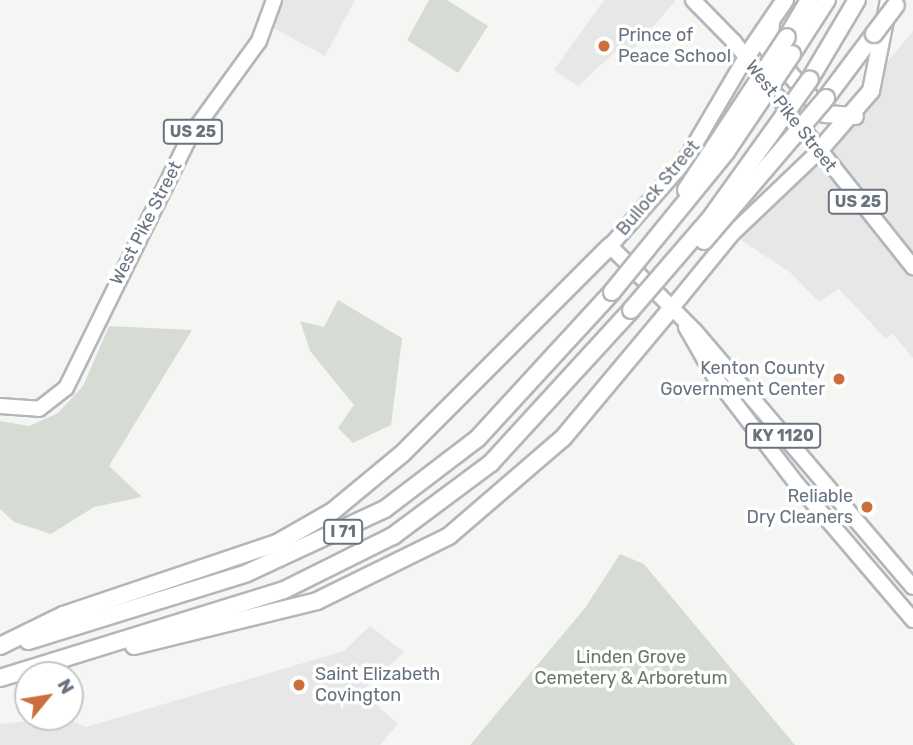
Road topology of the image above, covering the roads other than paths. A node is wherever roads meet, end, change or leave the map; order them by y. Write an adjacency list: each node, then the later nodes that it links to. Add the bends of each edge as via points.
1 (274, 0): 18 (main road, West Pike Street / US 25, via 259,41 185,146 66,388 39,410)
2 (693, 0): 9 (main road, West Pike Street / US 25)
3 (785, 0): 8 (highway)
4 (809, 0): 13 (highway, bridge)
5 (827, 0): 13 (highway, I 71, bridge, via 726,152)
6 (858, 0): 16 (highway, I 71, bridge, via 810,79 712,216)
7 (895, 2): 10 (highway, via 878,72); 16 (highway, bridge, via 826,98)
8 (771, 24): 9 (highway); 10 (highway, via 768,49 825,114)
9 (746, 57): 11 (main road, West Pike Street / US 25); 12 (main road, Bullock Street, via 692,152)
10 (855, 116): 11 (highway)
11 (818, 152): 14 (main road, West Pike Street / US 25); 15 (main road, via 732,234)
12 (610, 246): 15 (main road, KY 1120); 21 (highway, via 402,454 332,511 276,542 63,615)
13 (639, 259): 21 (highway, I 71, bridge, via 485,431 375,515 247,573)
14 (913, 267)
15 (670, 310): 17 (main road, KY 1120); 22 (highway, via 543,459 487,509 419,553 275,614)
16 (634, 312): 22 (highway, I 71, via 491,463 393,536 284,590)
17 (686, 327): 19 (main road, KY 1120); 20 (main road, KY 1120, via 713,376)
18 (0, 406)
19 (913, 587)
20 (913, 620)
21 (0, 648)
22 (65, 657): 23 (highway, I 71)
23 (0, 678)

